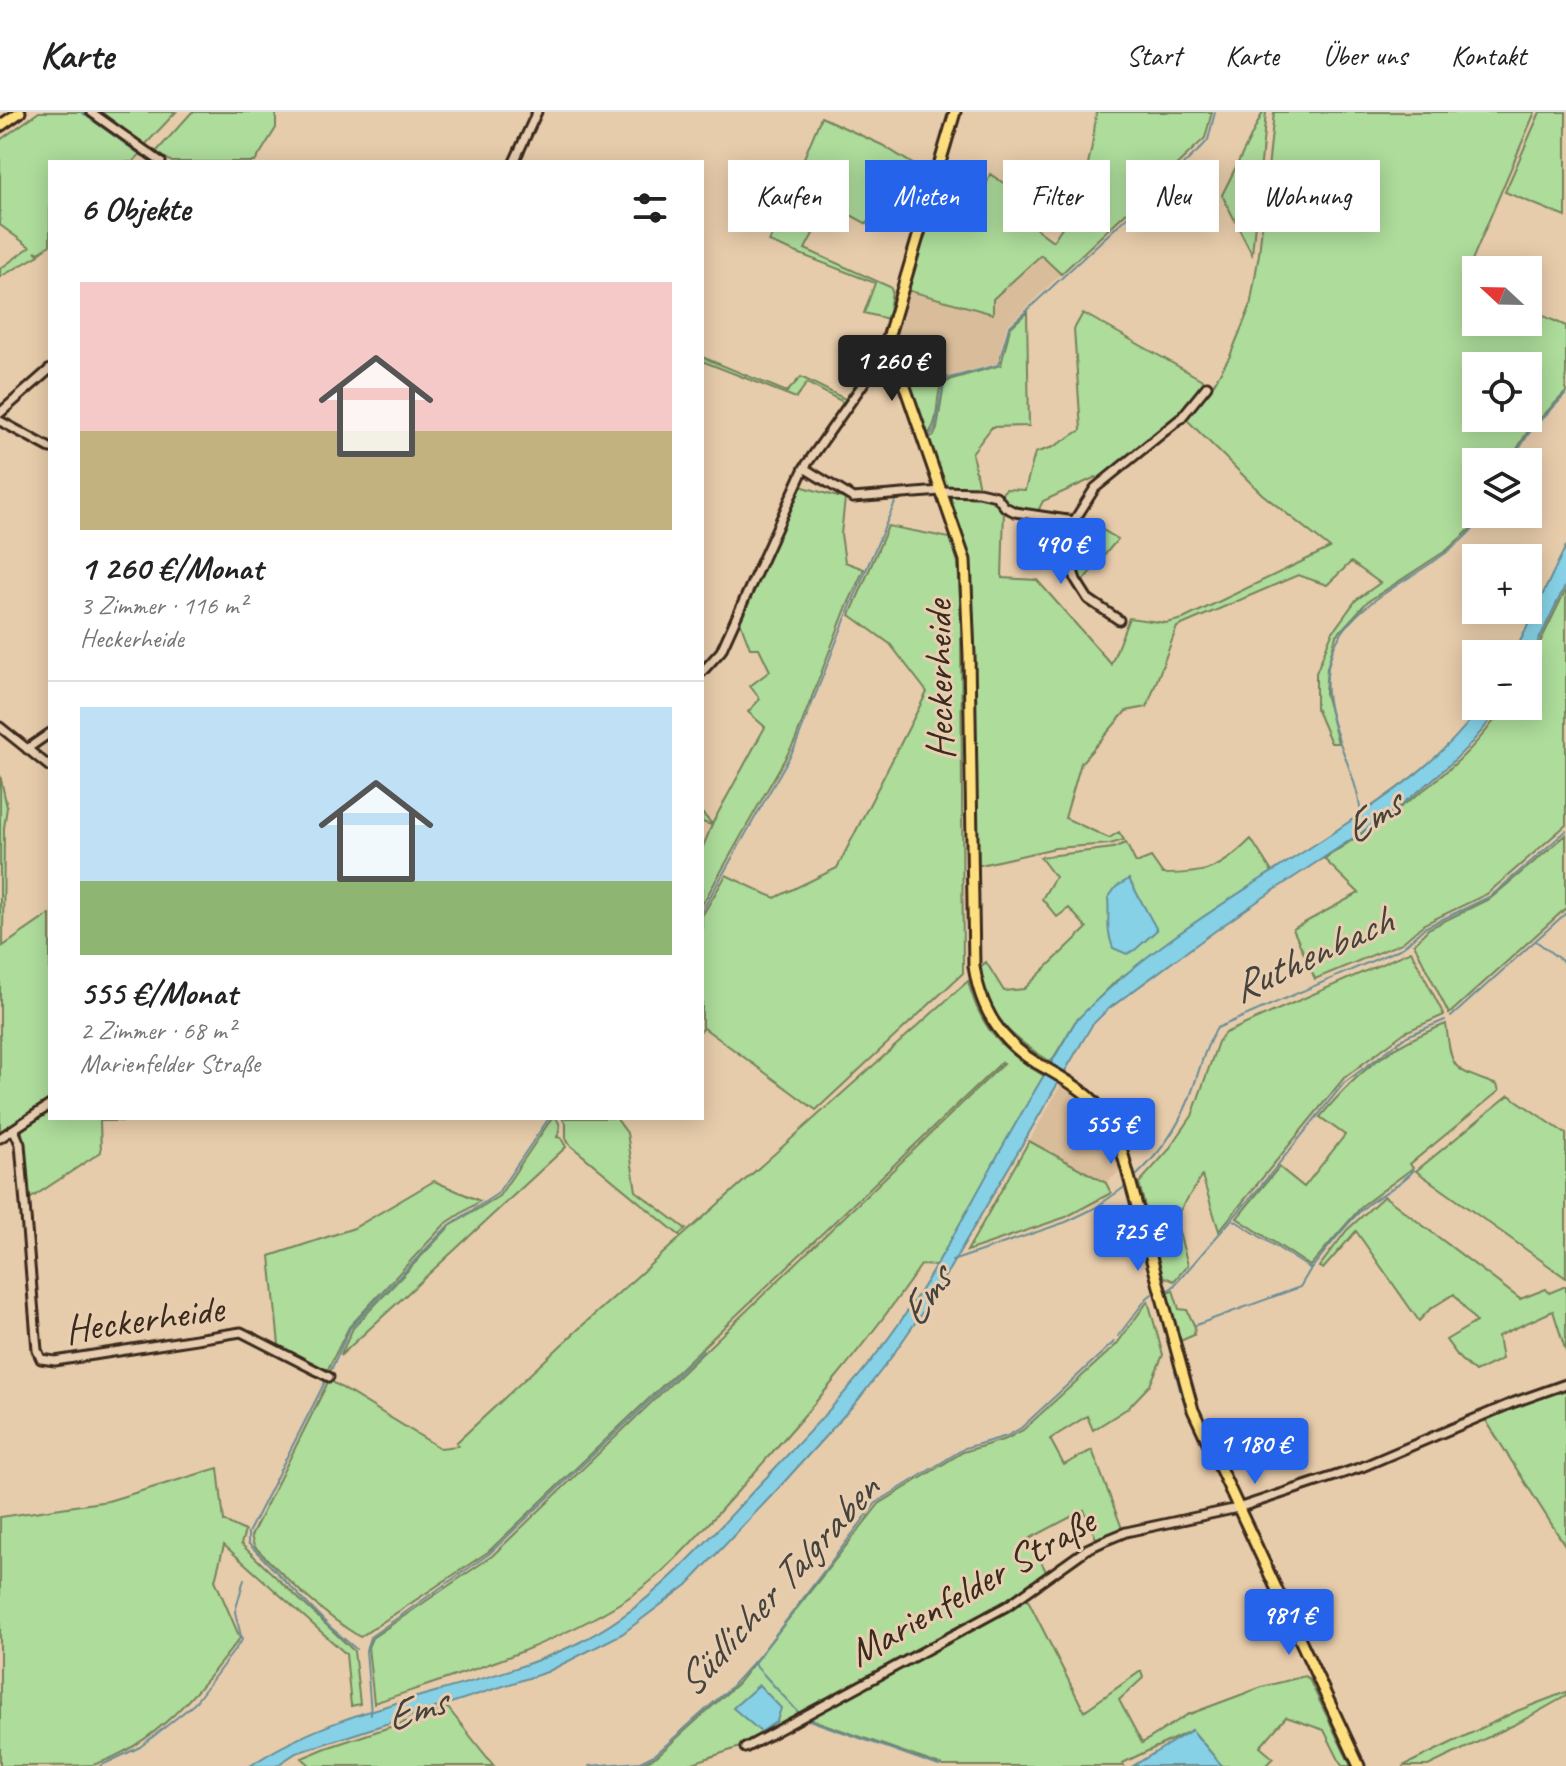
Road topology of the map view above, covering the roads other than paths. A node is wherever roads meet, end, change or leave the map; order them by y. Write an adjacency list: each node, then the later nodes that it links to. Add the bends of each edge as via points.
1 (20, 112): 5 (main road)
2 (91, 112): 6 (street)
3 (537, 112): 7 (street)
4 (955, 112): 8 (main road)
5 (0, 126)
6 (158, 160)
7 (515, 160)
8 (889, 344): 14 (street); 15 (main road, Heckerheide)
9 (48, 371): 11 (street)
10 (1207, 386): 16 (street, via 1181,418 1095,488)
11 (0, 413)
12 (0, 421): 13 (street)
13 (48, 447)
14 (804, 468): 15 (street, via 853,498); 18 (street, via 721,651)
15 (941, 491): 16 (street, via 992,495 1015,512); 28 (main road, Heckerheide, via 965,560 974,966 981,998 1007,1041 1093,1101 1113,1128 1186,1392)
16 (1074, 521): 17 (street, via 1069,558 1076,580 1088,599)
17 (1119, 620)
18 (704, 670)
19 (0, 727): 21 (street)
20 (48, 734): 21 (street)
21 (27, 749): 22 (street)
22 (48, 765)
23 (48, 1106): 24 (street)
24 (14, 1130): 25 (street); 26 (street, Heckerheide, via 20,1144 41,1359 241,1332)
25 (0, 1138)
26 (329, 1377)
27 (1566, 1384): 28 (street, Marienfelder Straße, via 1362,1467)
28 (1238, 1508): 29 (street, Marienfelder Straße, via 1126,1532 1087,1549 1007,1606); 30 (main road)
29 (745, 1748)
30 (1359, 1766)

